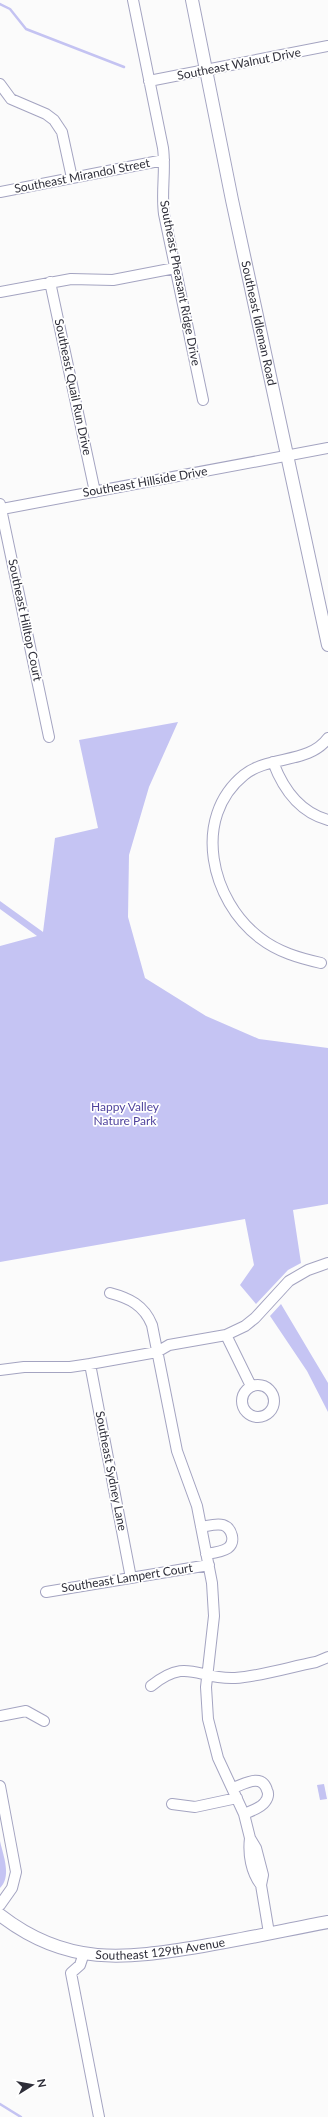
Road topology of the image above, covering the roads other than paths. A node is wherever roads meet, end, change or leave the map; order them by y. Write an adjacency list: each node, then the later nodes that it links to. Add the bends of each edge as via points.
1 (133, 0): 5 (street, Southeast Pheasant Ridge Drive)
2 (192, 0): 4 (main road, Southeast Idleman Road)
3 (328, 46): 4 (street, Southeast Walnut Drive)
4 (207, 70): 5 (street, Southeast Walnut Drive); 15 (main road, Southeast Idleman Road, via 232,200)
5 (149, 82): 7 (street, Southeast Pheasant Ridge Drive)
6 (0, 84): 8 (street, via 11,99 54,120 62,132)
7 (164, 160): 8 (street, Southeast Mirandol Street); 10 (street, Southeast Pheasant Ridge Drive, via 162,201)
8 (72, 178): 9 (street, Southeast Mirandol Street)
9 (0, 192)
10 (176, 268): 11 (street, via 113,280 83,278); 13 (street, Southeast Pheasant Ridge Drive)
11 (50, 282): 12 (street); 16 (street, Southeast Quail Run Drive)
12 (0, 292)
13 (203, 400)
14 (328, 448): 15 (street, Southeast Hillside Drive)
15 (288, 456): 16 (street, Southeast Hillside Drive); 18 (main road, Southeast Idleman Road)
16 (95, 492): 17 (street, Southeast Hillside Drive)
17 (1, 507): 19 (street, Southeast Hilltop Court)
18 (328, 645)
19 (49, 737)
20 (328, 738): 21 (street, via 324,744 307,754)
21 (273, 762): 22 (street, via 282,783 296,801 307,812); 23 (street, via 254,768 229,790 214,829 215,868 230,905 248,928 271,946 297,957)
22 (328, 820)
23 (321, 963)
24 (328, 1263): 26 (street, via 308,1270 289,1282 255,1318)
25 (110, 1293): 27 (street, via 134,1302 142,1308 152,1325)
26 (226, 1335): 27 (street, via 169,1345); 30 (street)
27 (157, 1352): 28 (street); 31 (street, via 177,1451 195,1500)
28 (90, 1364): 29 (street); 34 (street, Southeast Sydney Lane)
29 (0, 1370)
30 (250, 1386)
31 (201, 1527): 32 (street); 32 (street, via 222,1525 229,1529 232,1537 228,1548)
32 (206, 1554): 33 (street)
33 (209, 1564): 34 (street, Southeast Lampert Court); 37 (street, via 214,1616)
34 (131, 1578): 35 (street, Southeast Lampert Court)
35 (46, 1592)
36 (328, 1657): 37 (street, via 316,1662 237,1678)
37 (207, 1674): 38 (street, via 194,1671 172,1672); 42 (street, via 206,1706 211,1732 218,1758)
38 (151, 1686)
39 (0, 1716): 40 (street, via 26,1711)
40 (44, 1721)
41 (0, 1786): 46 (street, via 16,1872 12,1888)
42 (233, 1788): 43 (street); 45 (street, via 257,1780 265,1785 268,1794 266,1802)
43 (237, 1798): 44 (street, via 195,1807); 45 (street)
44 (172, 1804)
45 (244, 1814): 49 (street, via 250,1838 249,1850 254,1877 261,1885)
46 (0, 1905)
47 (0, 1915): 50 (main road, Southeast 129th Avenue, via 45,1942)
48 (328, 1922): 49 (main road, Southeast 129th Avenue)
49 (269, 1934): 50 (main road, Southeast 129th Avenue, via 138,1956 114,1957)
50 (84, 1953): 51 (street, via 80,1965 71,1973)
51 (99, 2117)

